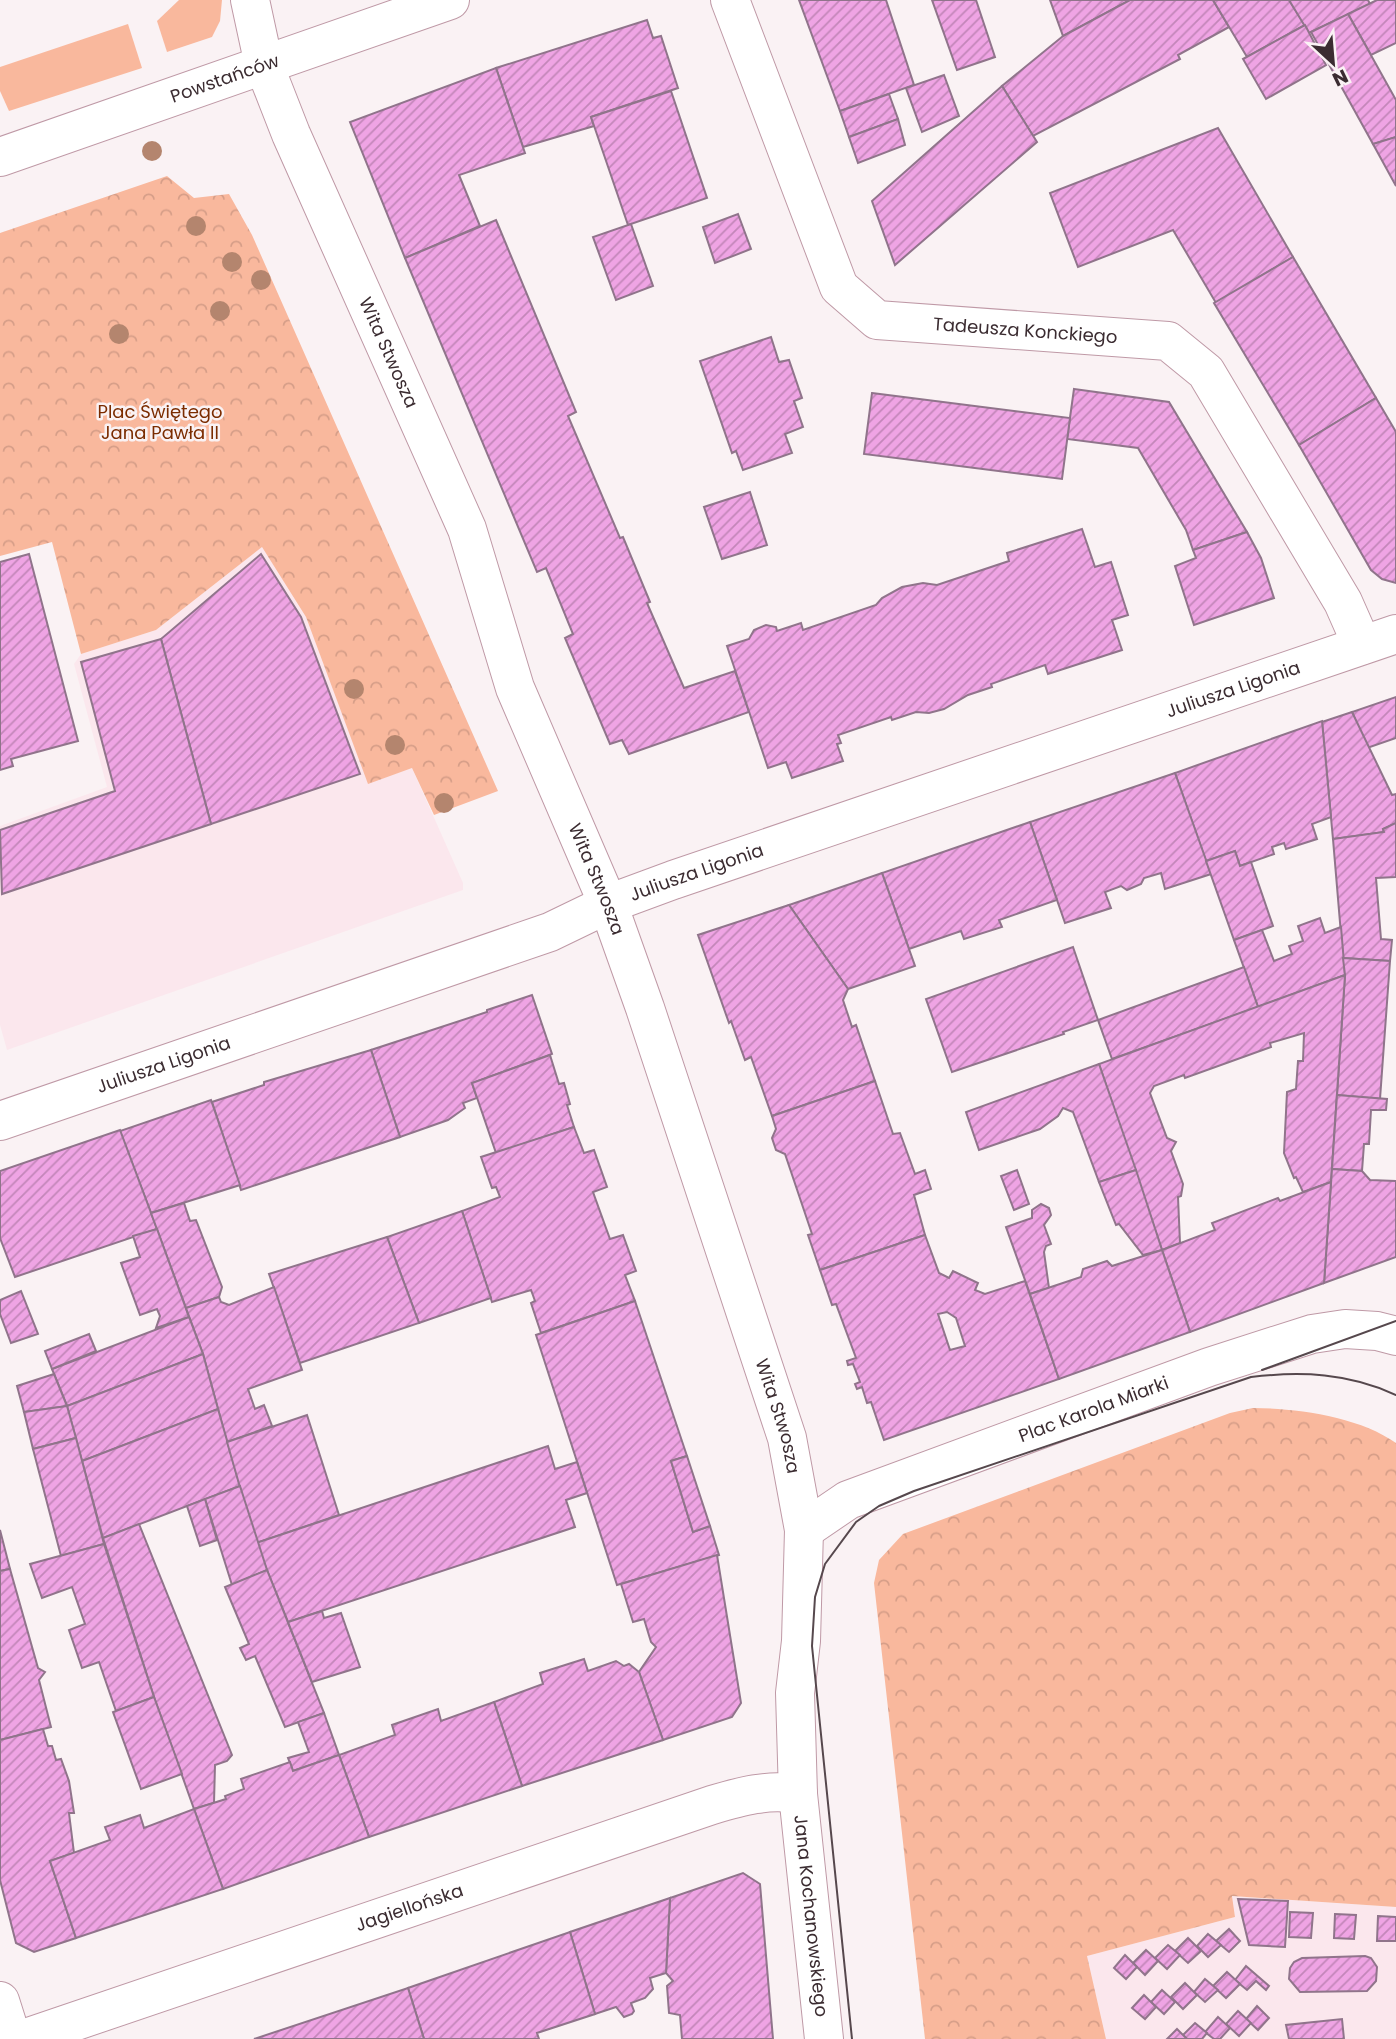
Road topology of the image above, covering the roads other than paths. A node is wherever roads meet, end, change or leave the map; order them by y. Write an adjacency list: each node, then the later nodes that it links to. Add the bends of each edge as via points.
1 (250, 0): 4 (street, Wita Stwosza)
2 (450, 0): 4 (street, Powstańców)
3 (730, 0): 6 (street, Tadeusza Konckiego, via 839,287 877,320 1168,341 1206,373 1343,602)
4 (264, 65): 5 (street, Powstańców); 7 (street, Wita Stwosza, via 467,529 515,688)
5 (0, 157)
6 (1379, 639): 7 (street, Juliusza Ligonia)
7 (608, 904): 8 (street, Juliusza Ligonia, via 550,932); 10 (street, Wita Stwosza, via 787,1438)
8 (0, 1121)
9 (1396, 1336): 10 (street, Plac Karola Miarki, via 1345,1329 1312,1334 1209,1367 848,1500)
10 (804, 1530): 11 (street, Wita Stwosza, via 795,1693)
11 (798, 1794): 14 (street, Jagiellońska, via 749,1794 712,1805); 15 (street, Jana Kochanowskiego)
12 (0, 2001): 13 (street)
13 (12, 2039)
14 (23, 2039)
15 (824, 2039)

